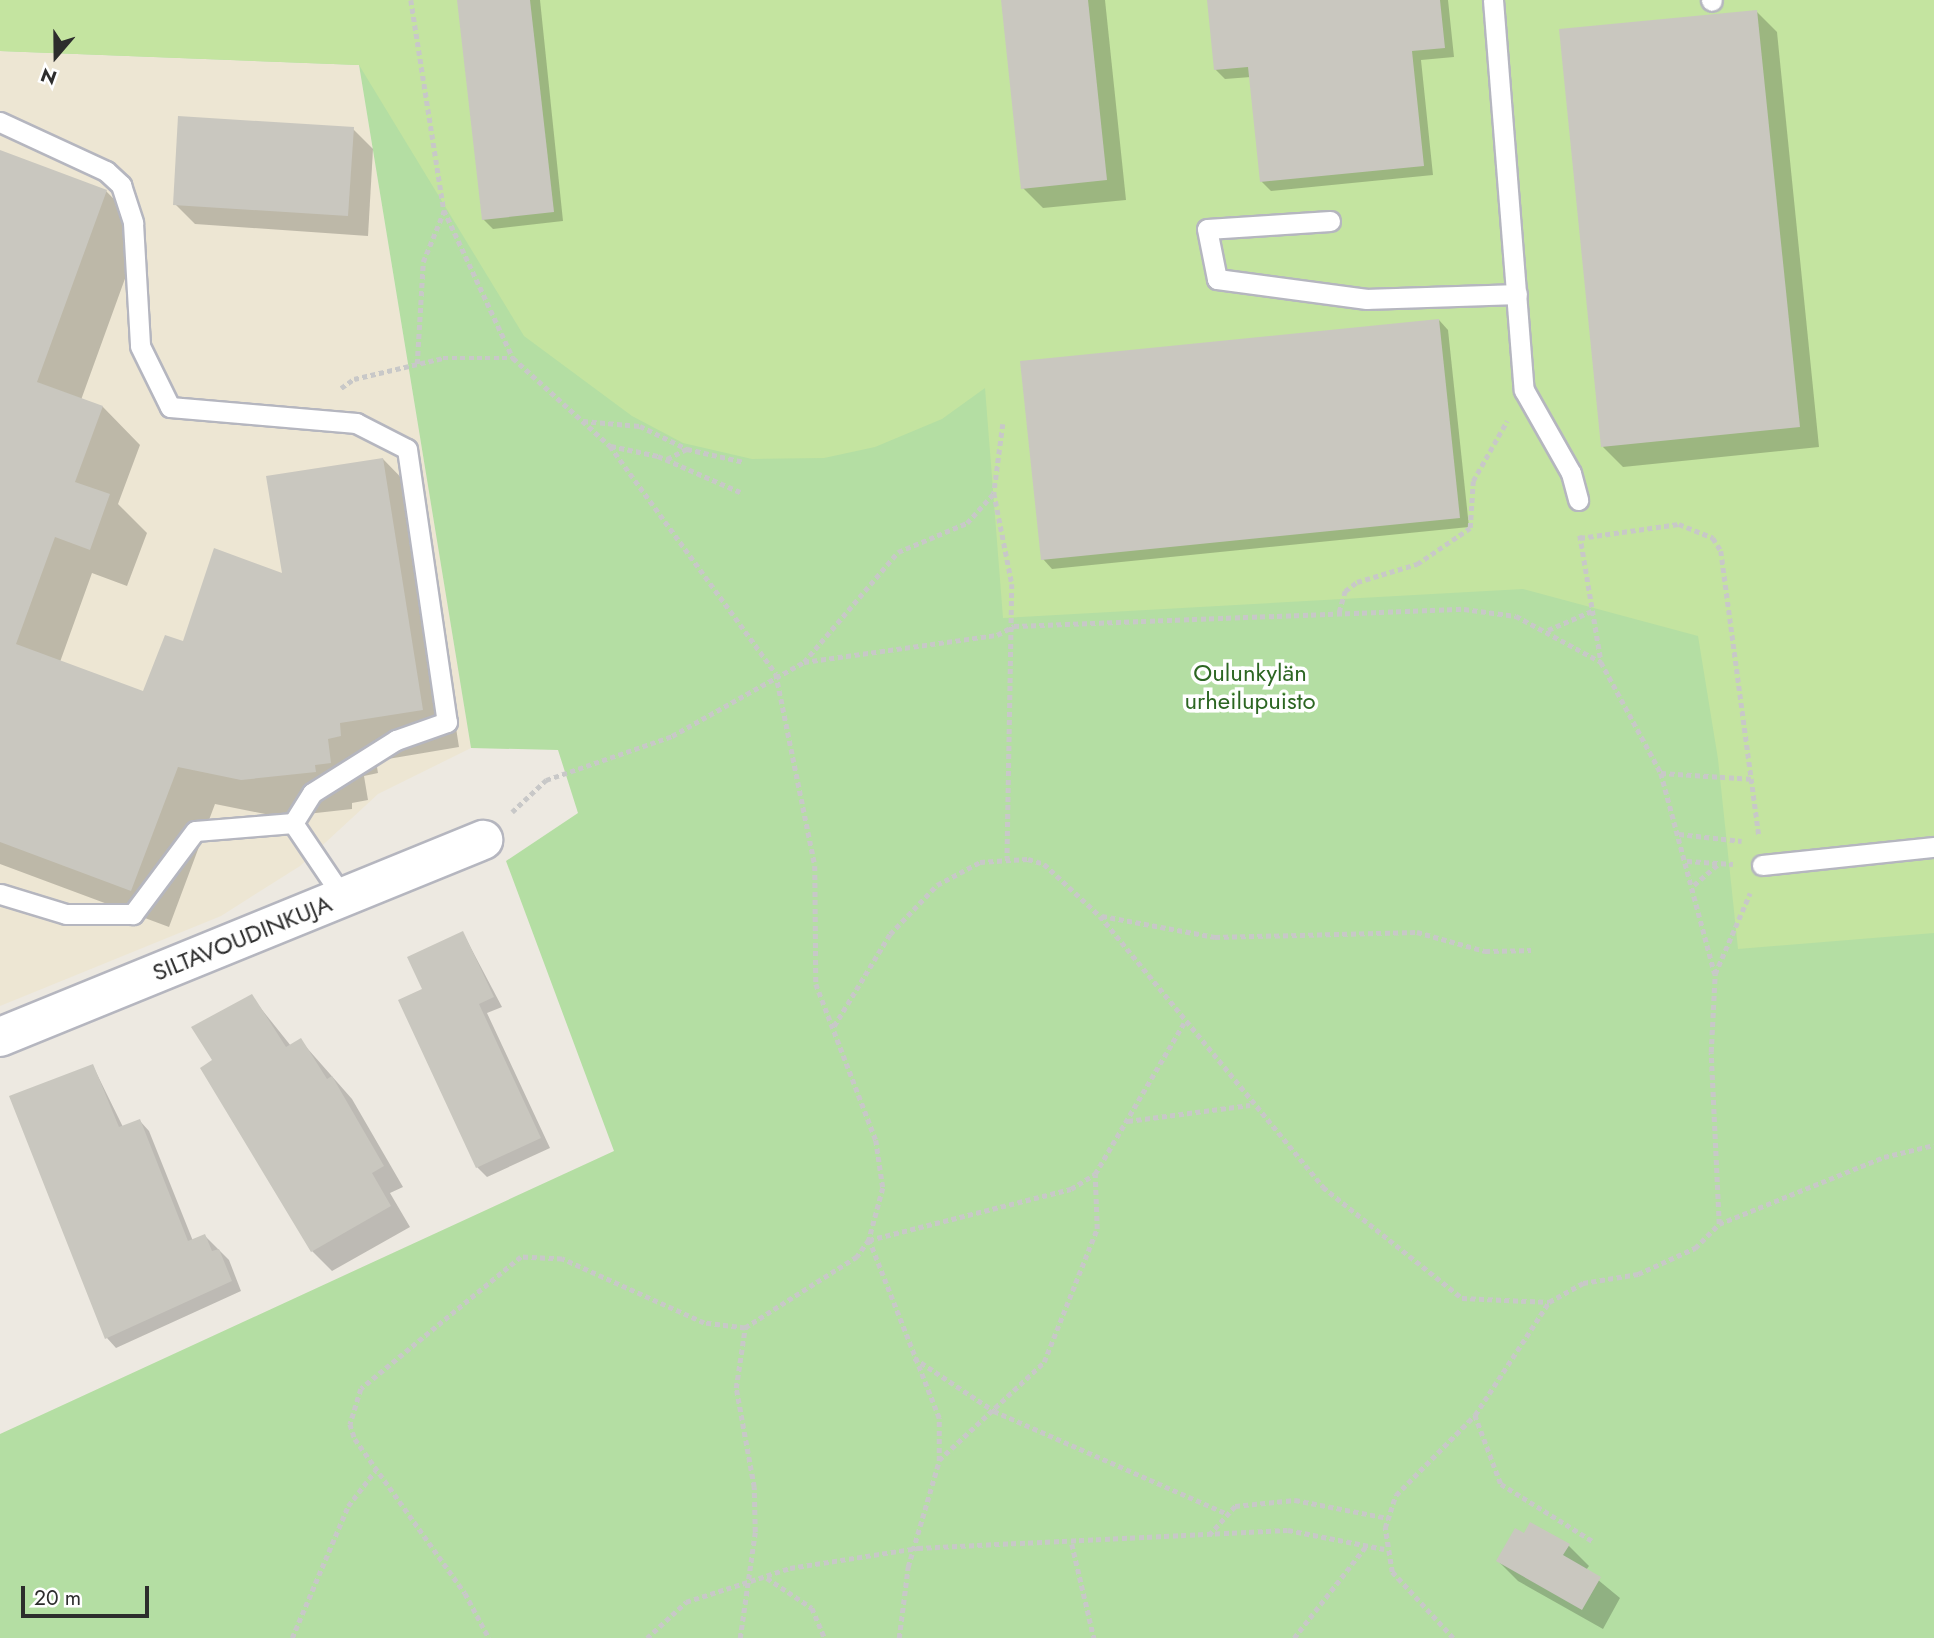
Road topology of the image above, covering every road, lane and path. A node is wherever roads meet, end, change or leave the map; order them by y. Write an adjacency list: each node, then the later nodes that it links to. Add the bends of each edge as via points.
1 (411, 0): 4 (path)
2 (1493, 0): 6 (lane)
3 (0, 122): 10 (lane, via 94,165 121,185 133,223 140,346 170,407)
4 (444, 210): 7 (path); 8 (path, via 423,261)
5 (1330, 221): 6 (lane, via 1207,229 1217,279 1367,299)
6 (1517, 293): 9 (lane)
7 (513, 358): 8 (path); 11 (path)
8 (417, 364): 10 (path, via 354,379)
9 (1524, 390): 19 (lane, via 1571,473); 22 (path, via 1473,481 1470,528 1417,564 1357,582 1345,591)
10 (297, 420): 30 (lane, via 356,423 407,449 447,722 396,740 312,793)
11 (582, 421): 13 (path); 14 (path, via 640,426)
12 (1003, 424): 18 (path)
13 (610, 446): 15 (path); 27 (path)
14 (687, 449): 15 (path); 16 (path)
15 (666, 460): 17 (path)
16 (744, 462)
17 (740, 492)
18 (994, 493): 23 (path); 25 (path, via 967,523 898,552)
19 (1577, 500): 20 (path)
20 (1580, 538): 21 (path); 29 (path, via 1679,524 1713,538 1726,569)
21 (1592, 611): 24 (path); 26 (path)
22 (1339, 612): 23 (path); 24 (path, via 1464,609 1516,616)
23 (1014, 626): 25 (path, via 997,635); 34 (path)
24 (1547, 630): 26 (path)
25 (804, 662): 27 (path)
26 (1601, 662): 28 (path)
27 (776, 674): 32 (path, via 672,736 546,780); 45 (path, via 815,866 816,984)
28 (1661, 773): 29 (path); 31 (path)
29 (1754, 779): 31 (path, via 1760,842)
30 (293, 823): 39 (lane, via 195,831 133,914 66,914); 40 (lane)
31 (1679, 834): 35 (path)
32 (483, 840): 40 (street, SILTAVOUDINKUJA)
33 (1934, 847): 37 (lane)
34 (1007, 858): 41 (path, via 1028,859 1062,876); 45 (path, via 958,870 906,914)
35 (1687, 861): 36 (path); 38 (path)
36 (1720, 863): 37 (path); 38 (path)
37 (1762, 865): 43 (path)
38 (1693, 885): 43 (path)
39 (0, 894)
40 (343, 897): 46 (street, SILTAVOUDINKUJA)
41 (1100, 916): 42 (path, via 1215,937 1418,932 1485,951); 44 (path)
42 (1531, 950)
43 (1716, 974): 51 (path, via 1711,1052)
44 (1184, 1023): 47 (path); 48 (path)
45 (834, 1026): 52 (path, via 876,1140 883,1188)
46 (0, 1037)
47 (1251, 1105): 48 (path); 53 (path, via 1324,1187 1442,1286 1482,1302)
48 (1127, 1121): 50 (path)
49 (1934, 1145): 51 (path, via 1884,1157)
50 (1095, 1174): 52 (path, via 1071,1189); 56 (path, via 1097,1229 1044,1362)
51 (1719, 1224): 53 (path, via 1683,1253 1638,1273 1583,1283)
52 (869, 1240): 54 (path, via 836,1273); 55 (path)
53 (1549, 1302): 57 (path)
54 (745, 1328): 59 (path, via 704,1323 562,1259 521,1257 360,1389 350,1424); 69 (path, via 736,1388 754,1487)
55 (913, 1358): 56 (path); 58 (path, via 939,1418)
56 (994, 1411): 58 (path); 60 (path)
57 (1475, 1415): 61 (path, via 1396,1495); 63 (path, via 1502,1484 1519,1501)
58 (939, 1461): 66 (path)
59 (375, 1471): 70 (path, via 348,1506); 71 (path, via 465,1592)
60 (1228, 1514): 61 (path, via 1235,1506 1295,1500); 62 (path)
61 (1388, 1518): 67 (path)
62 (1208, 1536): 64 (path); 65 (path, via 1288,1530)
63 (1594, 1542)
64 (1072, 1544): 66 (path); 76 (path)
65 (1367, 1545): 67 (path); 77 (path)
66 (918, 1548): 68 (path, via 832,1560); 75 (path, via 908,1567)
67 (1384, 1549): 78 (path, via 1413,1601)
68 (766, 1577): 69 (path); 74 (path, via 812,1608)
69 (746, 1586): 72 (path, via 686,1602); 73 (path)
70 (292, 1638)
71 (489, 1638)
72 (648, 1638)
73 (740, 1638)
74 (825, 1638)
75 (899, 1638)
76 (1094, 1638)
77 (1294, 1638)
78 (1453, 1638)

